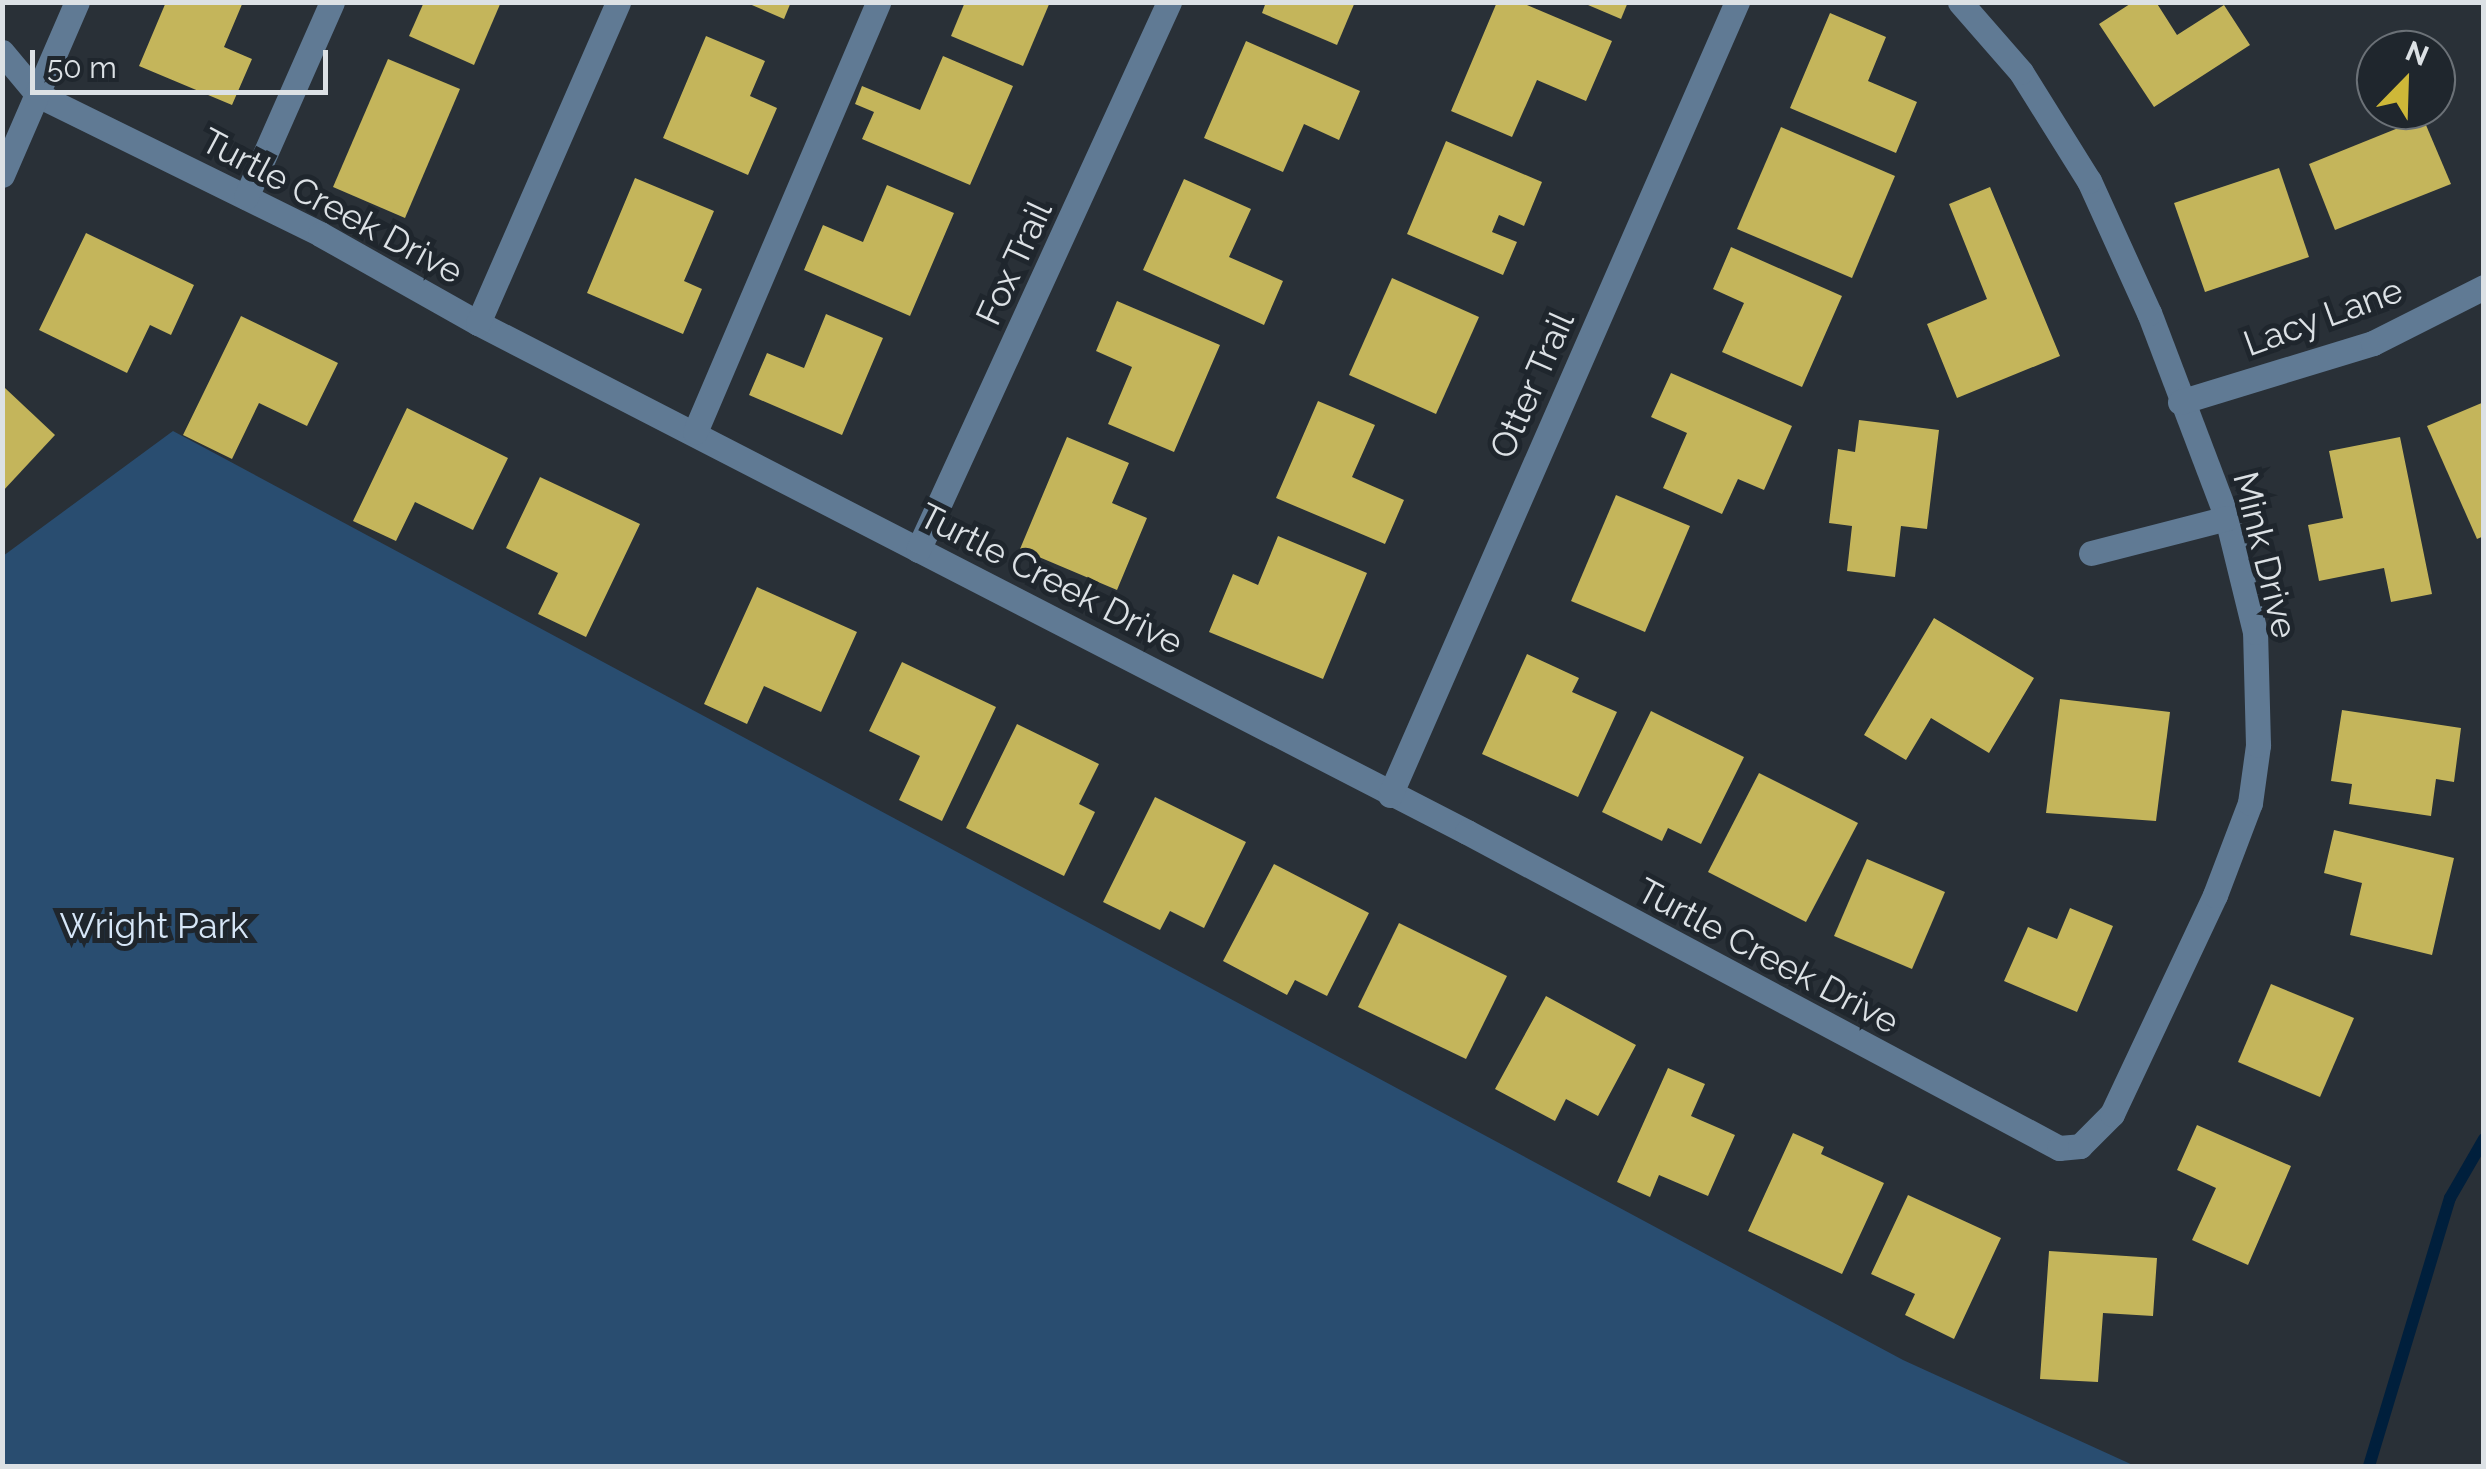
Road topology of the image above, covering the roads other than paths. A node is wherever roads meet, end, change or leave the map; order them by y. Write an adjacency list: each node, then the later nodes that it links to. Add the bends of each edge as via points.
1 (77, 2): 9 (street)
2 (332, 2): 11 (street)
3 (618, 2): 13 (street)
4 (878, 2): 15 (street)
5 (1169, 2): 17 (street, Fox Trail)
6 (1737, 2): 19 (street, Otter Trail)
7 (1960, 2): 14 (street, Mink Drive, via 2021,72 2089,181 2149,313)
8 (2, 52): 9 (street, Turtle Creek Drive)
9 (38, 95): 10 (street); 11 (street, Turtle Creek Drive)
10 (2, 175)
11 (246, 198): 13 (street, Turtle Creek Drive)
12 (2484, 287): 14 (street, Lacy Lane, via 2373,343)
13 (478, 323): 15 (street, Turtle Creek Drive)
14 (2180, 402): 16 (street, Mink Drive)
15 (695, 432): 17 (street, Turtle Creek Drive)
16 (2227, 518): 18 (street); 20 (street, Mink Drive, via 2255,632 2258,745 2250,804 2112,1114)
17 (918, 550): 19 (street, Turtle Creek Drive)
18 (2091, 552)
19 (1390, 795): 20 (street, Turtle Creek Drive, via 2059,1148)
20 (2080, 1146)

